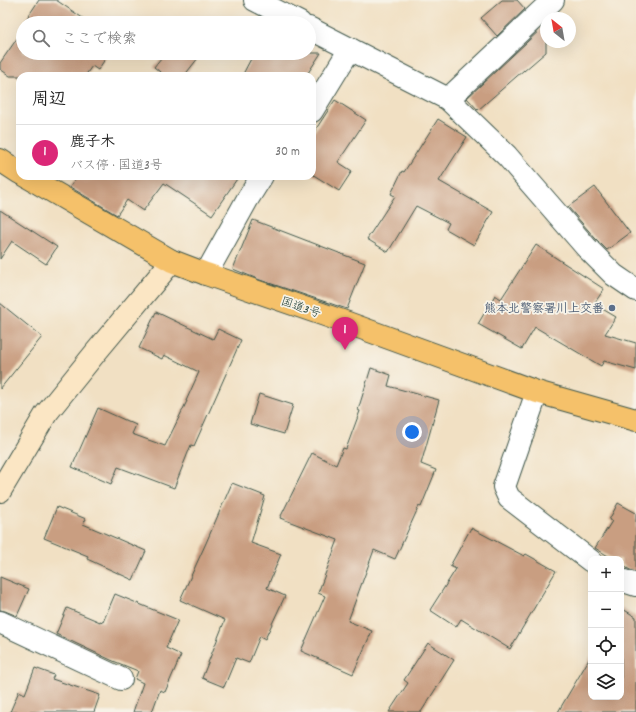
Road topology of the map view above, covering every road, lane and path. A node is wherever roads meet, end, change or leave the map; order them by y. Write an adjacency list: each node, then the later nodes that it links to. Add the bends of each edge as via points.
1 (255, 0): 3 (street)
2 (553, 0): 6 (street)
3 (286, 16)
4 (316, 32): 5 (street)
5 (350, 49): 6 (street); 7 (street)
6 (448, 99): 14 (street, via 507,156 586,247 614,275)
7 (316, 104)
8 (0, 160): 9 (highway)
9 (16, 170)
10 (33, 180): 12 (highway, 国道3号)
11 (260, 180): 13 (street)
12 (172, 260): 13 (highway, 国道3号); 17 (street, via 46,414)
13 (206, 274): 15 (highway, 国道3号)
14 (636, 290)
15 (537, 392): 16 (highway, 国道3号); 18 (street, via 504,487 509,498)
16 (636, 420)
17 (0, 489)
18 (588, 560)
19 (624, 581): 20 (street)
20 (636, 585)
21 (0, 622): 22 (street)
22 (121, 679)

